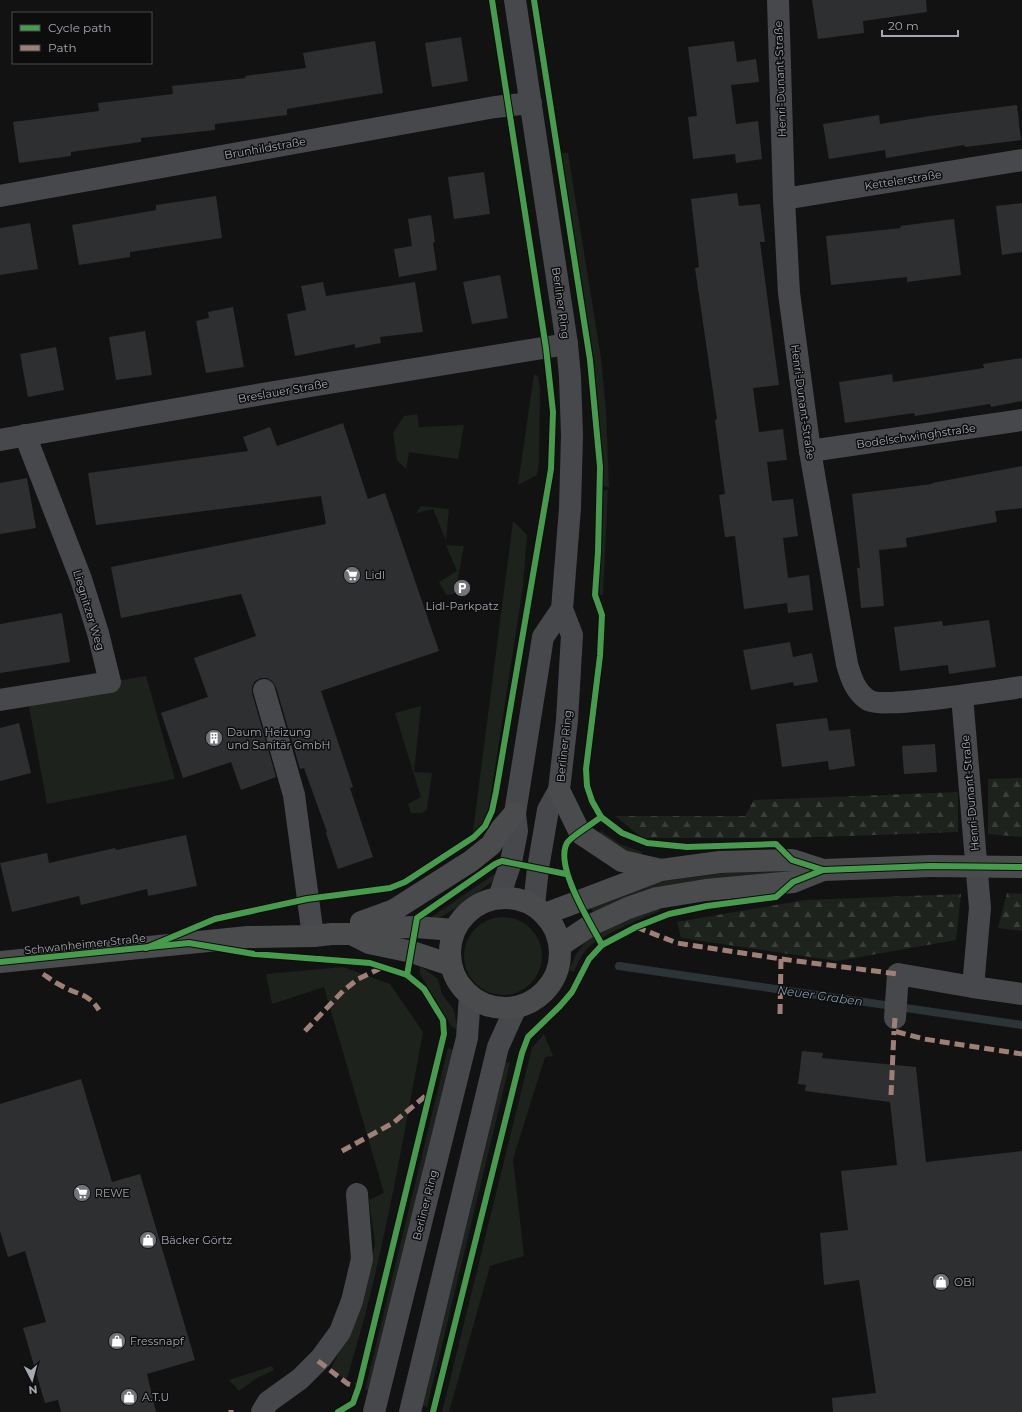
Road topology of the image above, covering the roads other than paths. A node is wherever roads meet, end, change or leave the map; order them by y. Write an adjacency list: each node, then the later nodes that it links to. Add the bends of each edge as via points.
1 (514, 0): 3 (street, Berliner Ring)
2 (778, 0): 6 (street, Henri-Dunant-Straße)
3 (531, 104): 5 (street, Brunhildstraße, via 495,107); 7 (street, Berliner Ring)
4 (1022, 160): 6 (street, Kettelerstraße)
5 (0, 196)
6 (784, 199): 11 (street, Henri-Dunant-Straße, via 789,293)
7 (567, 344): 9 (street, Breslauer Straße); 12 (street, Berliner Ring, via 572,435 570,508)
8 (1022, 420): 11 (street, Bodelschwinghstraße)
9 (25, 435): 10 (street, Breslauer Straße); 16 (street, Liegnitzer Weg, via 81,579 110,682)
10 (0, 440)
11 (810, 451): 15 (street, Henri-Dunant-Straße, via 847,664 858,691 869,701 883,703)
12 (562, 609): 17 (street, Berliner Ring, via 572,635 567,720); 18 (street, Berliner Ring, via 543,637)
13 (1022, 687): 15 (street, Henri-Dunant-Straße)
14 (264, 690): 25 (street)
15 (962, 696): 29 (street, Henri-Dunant-Straße, via 980,908)
16 (0, 700)
17 (559, 790): 20 (main road, via 580,833 622,861); 23 (street, Berliner Ring, via 548,810 538,868)
18 (515, 813): 22 (street, Berliner Ring, via 517,831 511,862); 25 (main road, via 491,844 471,861 394,910)
19 (1022, 867): 21 (main road, bridge, via 931,866)
20 (661, 870): 21 (main road, via 720,862 792,860); 23 (main road)
21 (823, 870): 26 (main road, via 793,882 706,890 657,898 591,925)
22 (499, 897): 23 (main road, via 518,898); 24 (main road, via 481,903 465,914)
23 (540, 909): 26 (main road, via 555,928)
24 (454, 930): 25 (main road, Schwanheimer Straße, via 416,927 370,928); 28 (main road, via 450,948)
25 (332, 935): 27 (main road, Schwanheimer Straße, via 248,937); 28 (main road, Schwanheimer Straße, via 412,952)
26 (560, 945): 32 (main road, via 559,966 550,985 535,1000)
27 (0, 962)
28 (451, 965): 31 (main road, via 458,982)
29 (973, 987): 30 (street); 33 (street, via 898,974)
30 (1022, 994)
31 (470, 996): 32 (main road, via 492,1007); 36 (street, Berliner Ring, via 467,1038)
32 (516, 1007): 37 (street, via 498,1047)
33 (895, 1018)
34 (357, 1194): 35 (street, via 362,1260 352,1301 340,1332 321,1358 300,1379 268,1402)
35 (262, 1412)
36 (374, 1412)
37 (410, 1412)

